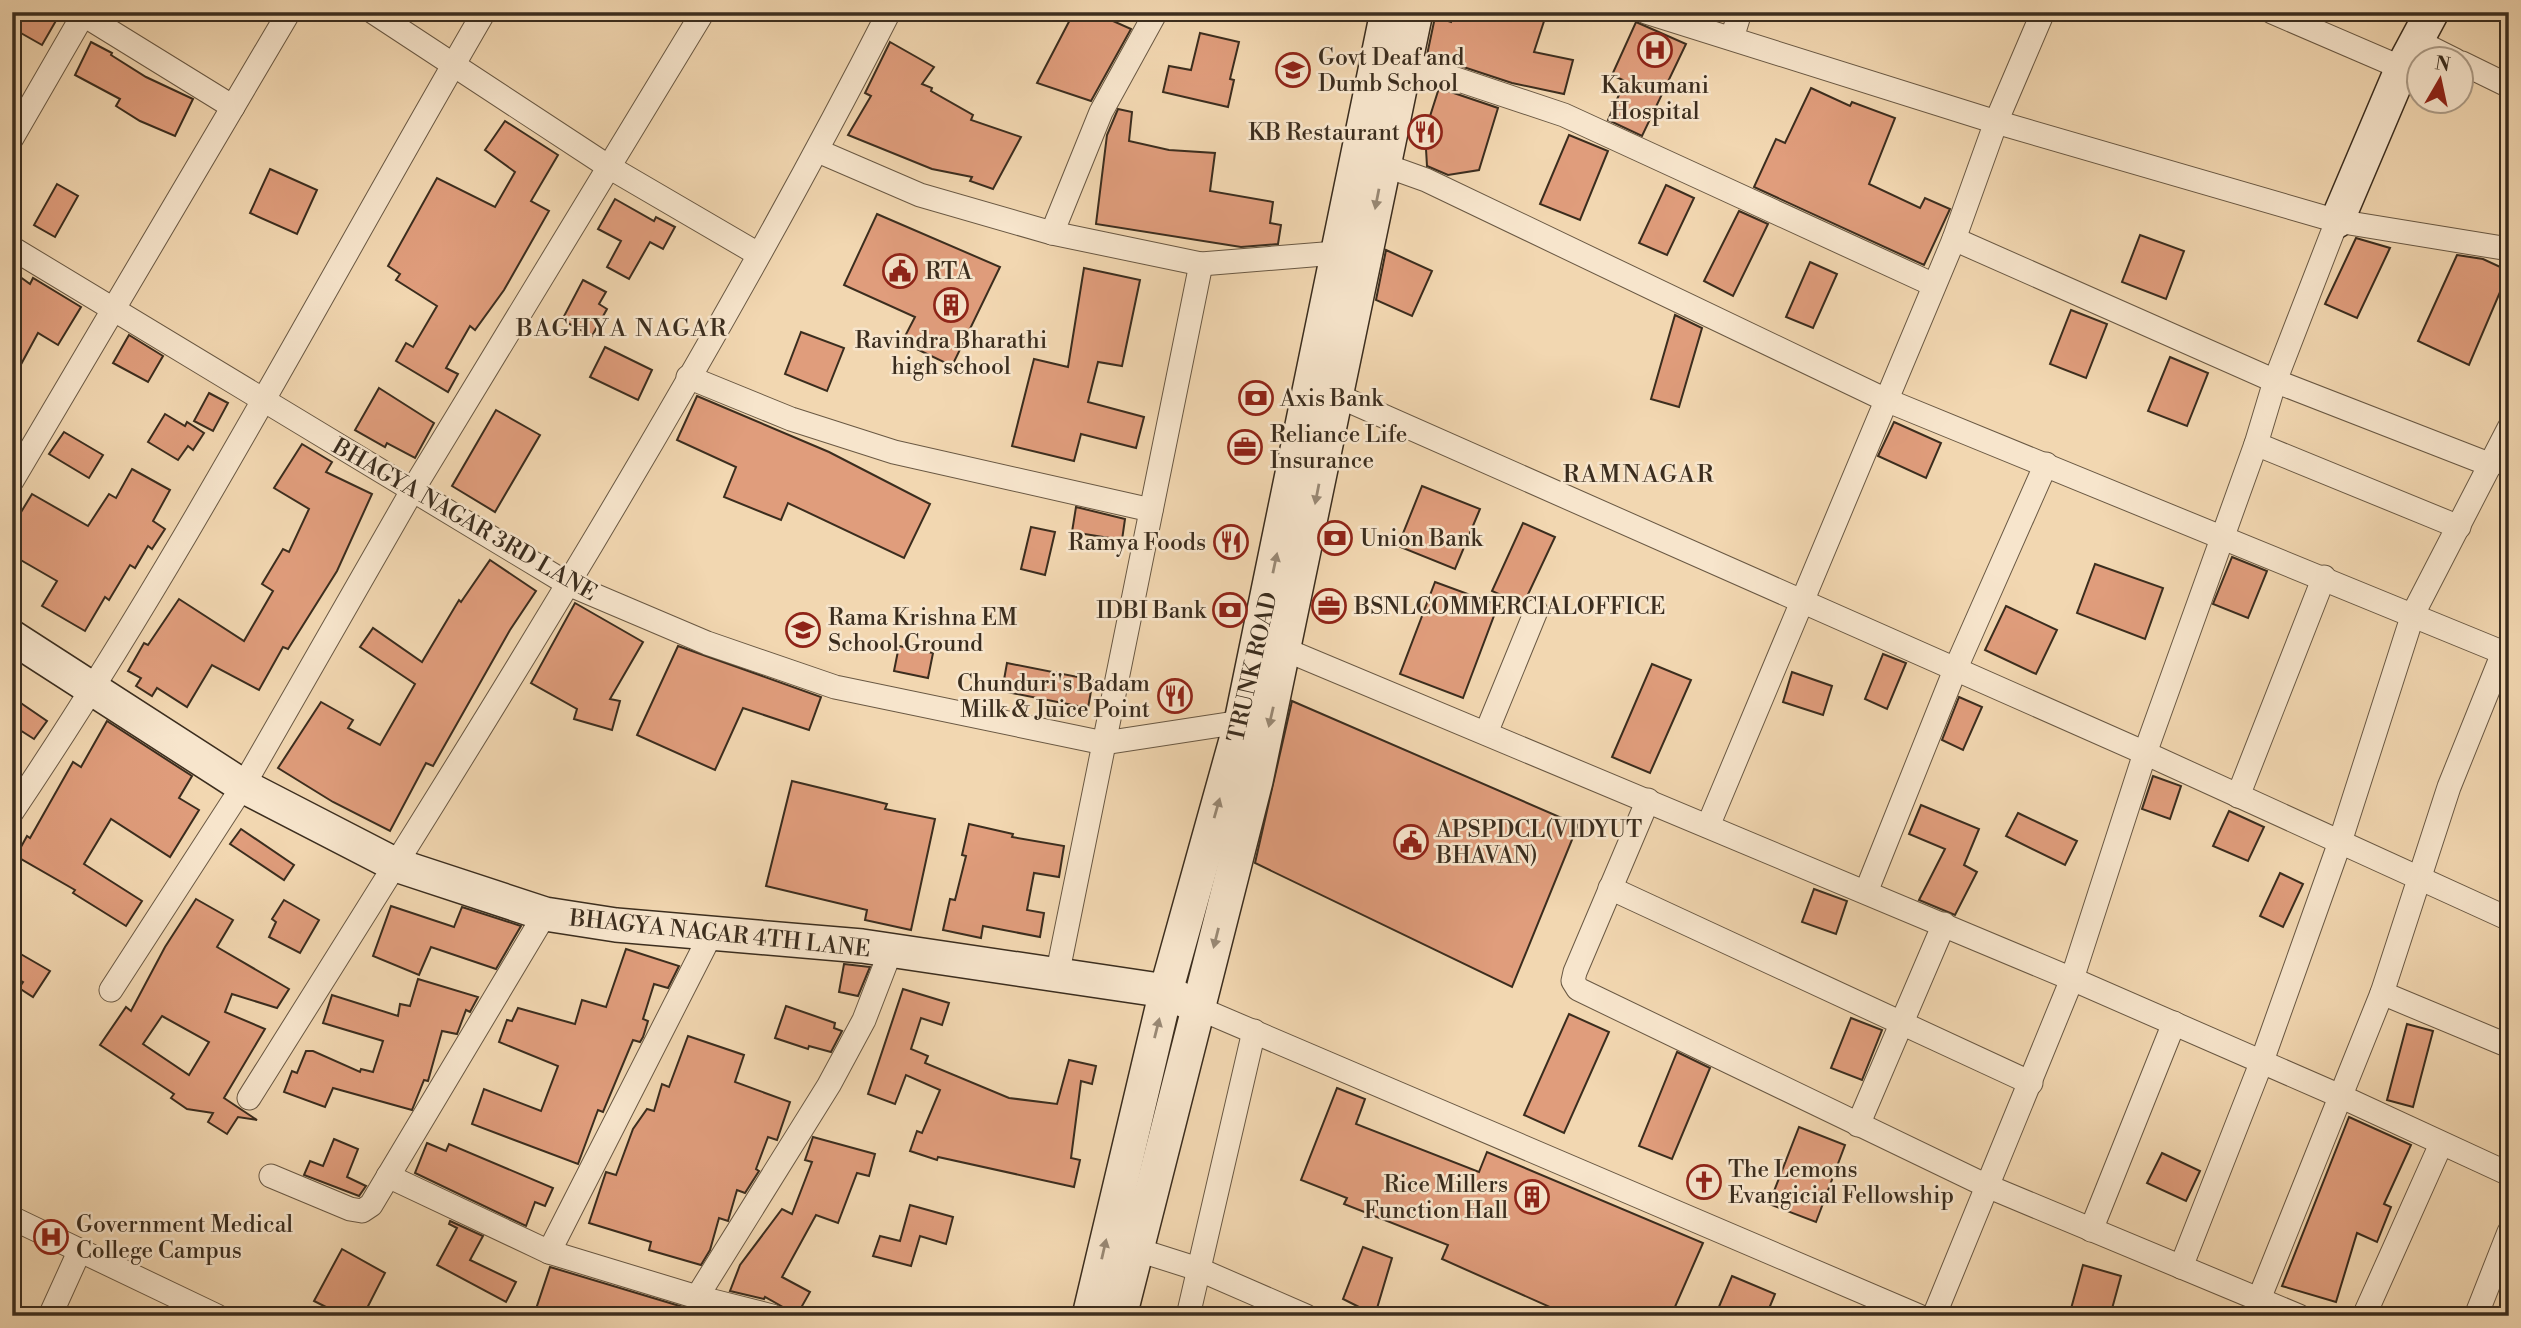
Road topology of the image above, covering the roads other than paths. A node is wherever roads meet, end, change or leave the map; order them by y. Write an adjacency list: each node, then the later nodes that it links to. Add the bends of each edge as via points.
1 (289, 12): 20 (street)
2 (373, 12): 17 (street)
3 (484, 12): 17 (street)
4 (703, 12): 25 (street)
5 (889, 12): 23 (street)
6 (1156, 12): 27 (street, via 1101,112)
7 (1387, 12): 32 (main road, TRUNK ROAD)
8 (1416, 12): 16 (main road)
9 (1646, 12): 14 (street)
10 (1740, 12): 14 (street)
11 (2043, 12): 21 (street)
12 (2272, 12): 15 (street)
13 (81, 14): 20 (street); 22 (street)
14 (1732, 38): 21 (street)
15 (2417, 40): 26 (main road)
16 (1405, 62): 24 (main road); 34 (street, via 1564,115)
17 (454, 63): 25 (street); 40 (street)
18 (2476, 69): 19 (street)
19 (2509, 86)
20 (233, 107): 35 (street)
21 (1996, 122): 26 (street); 28 (street)
22 (12, 138)
23 (818, 151): 27 (street, via 920,195); 31 (street)
24 (1384, 165): 32 (main road, one-way to 32); 39 (street, via 1426,180)
25 (609, 167): 31 (street); 46 (street)
26 (2337, 220): 30 (street); 37 (street)
27 (1052, 233): 33 (street)
28 (1954, 239): 34 (street); 37 (street)
29 (12, 248): 35 (street, BHAGYA NAGAR 3RD LANE)
30 (2509, 249)
31 (758, 254): 36 (street)
32 (1351, 257): 33 (street); 38 (main road); 60 (main road, TRUNK ROAD, one-way to 32)
33 (1201, 264): 47 (street)
34 (1934, 285): 39 (street)
35 (115, 309): 40 (street, BHAGYA NAGAR 3RD LANE); 45 (street)
36 (688, 377): 47 (street, via 791,419 894,452); 51 (street)
37 (2275, 381): 42 (street); 44 (street)
38 (1338, 396): 52 (street); 56 (main road, one-way to 56)
39 (1886, 400): 43 (street); 52 (street)
40 (265, 402): 46 (street, BHAGYA NAGAR 3RD LANE); 59 (street)
41 (2509, 428): 44 (street)
42 (2256, 444): 48 (street); 49 (street)
43 (2046, 464): 49 (street); 58 (street)
44 (2491, 465): 48 (street)
45 (12, 481)
46 (412, 491): 51 (street, BHAGYA NAGAR 3RD LANE); 64 (street)
47 (1151, 510): 62 (street)
48 (2459, 527): 54 (street)
49 (2223, 536): 50 (street); 63 (street)
50 (2324, 577): 54 (street); 65 (street)
51 (568, 584): 62 (street, BHAGYA NAGAR 3RD LANE, via 707,643 835,687); 70 (street)
52 (1803, 603): 58 (street); 68 (street)
53 (1536, 611): 61 (street)
54 (2413, 614): 57 (street); 69 (street)
55 (12, 637): 59 (main road, BHAGYA NAGAR 4TH LANE)
56 (1286, 650): 61 (street); 84 (main road, one-way to 84)
57 (2506, 654): 71 (street, via 2449,787)
58 (1955, 670): 63 (street); 73 (street)
59 (94, 690): 64 (main road, BHAGYA NAGAR 4TH LANE); 67 (street)
60 (1241, 722): 62 (street, BHAGYA NAGAR 3RD LANE); 82 (main road, TRUNK ROAD, one-way to 60)
61 (1486, 733): 66 (street)
62 (1104, 744): 79 (street)
63 (2145, 753): 65 (street); 80 (street)
64 (243, 786): 70 (main road, BHAGYA NAGAR 4TH LANE); 81 (street)
65 (2238, 796): 69 (street)
66 (1648, 800): 68 (street); 72 (street)
67 (12, 812)
68 (1708, 826): 73 (street)
69 (2340, 842): 71 (street); 89 (street)
70 (396, 865): 74 (main road, BHAGYA NAGAR 4TH LANE); 92 (street)
71 (2417, 878): 75 (street); 83 (street)
72 (1610, 888): 85 (street); 93 (street, via 1575,972 1573,981 1578,989)
73 (1866, 892): 76 (street)
74 (545, 914): 77 (main road, BHAGYA NAGAR 4TH LANE); 97 (street)
75 (2508, 917)
76 (1944, 924): 80 (street); 85 (street)
77 (711, 934): 78 (main road, BHAGYA NAGAR 4TH LANE); 104 (street)
78 (891, 950): 79 (main road, BHAGYA NAGAR 4TH LANE); 107 (street, via 863,1020 829,1085)
79 (1057, 976): 82 (main road, BHAGYA NAGAR 4TH LANE)
80 (2073, 979): 86 (street); 90 (street)
81 (111, 990)
82 (1166, 991): 84 (main road, BHAGYA NAGAR 4TH LANE); 112 (main road, TRUNK ROAD, one-way to 82)
83 (2382, 993): 88 (street); 91 (street)
84 (1198, 1008): 87 (street); 102 (main road)
85 (1901, 1023): 90 (street); 93 (street)
86 (2174, 1023): 89 (street); 100 (street)
87 (1254, 1031): 106 (street); 116 (street)
88 (2509, 1046)
89 (2262, 1061): 91 (street); 105 (street)
90 (2031, 1083): 98 (street)
91 (2340, 1096): 94 (street); 108 (street)
92 (249, 1098)
93 (1858, 1125): 98 (street)
94 (2441, 1144): 95 (street); 119 (street)
95 (2509, 1174)
96 (271, 1175): 97 (street, via 362,1211 371,1206)
97 (388, 1176): 104 (street)
98 (1987, 1186): 100 (street); 117 (street)
99 (12, 1219): 103 (street)
100 (2091, 1230): 105 (street)
101 (2509, 1232): 120 (street)
102 (1135, 1249): 106 (street); 113 (main road)
103 (79, 1252): 109 (street); 110 (street)
104 (549, 1252): 107 (street)
105 (2181, 1267): 108 (street)
106 (1198, 1269): 114 (street); 115 (street)
107 (697, 1297): 111 (street)
108 (2259, 1299): 118 (street)
109 (50, 1316)
110 (218, 1316)
111 (772, 1316)
112 (1089, 1316)
113 (1120, 1316)
114 (1188, 1316)
115 (1306, 1316)
116 (1919, 1316)
117 (1934, 1316)
118 (2299, 1316)
119 (2364, 1316)
120 (2476, 1316)

